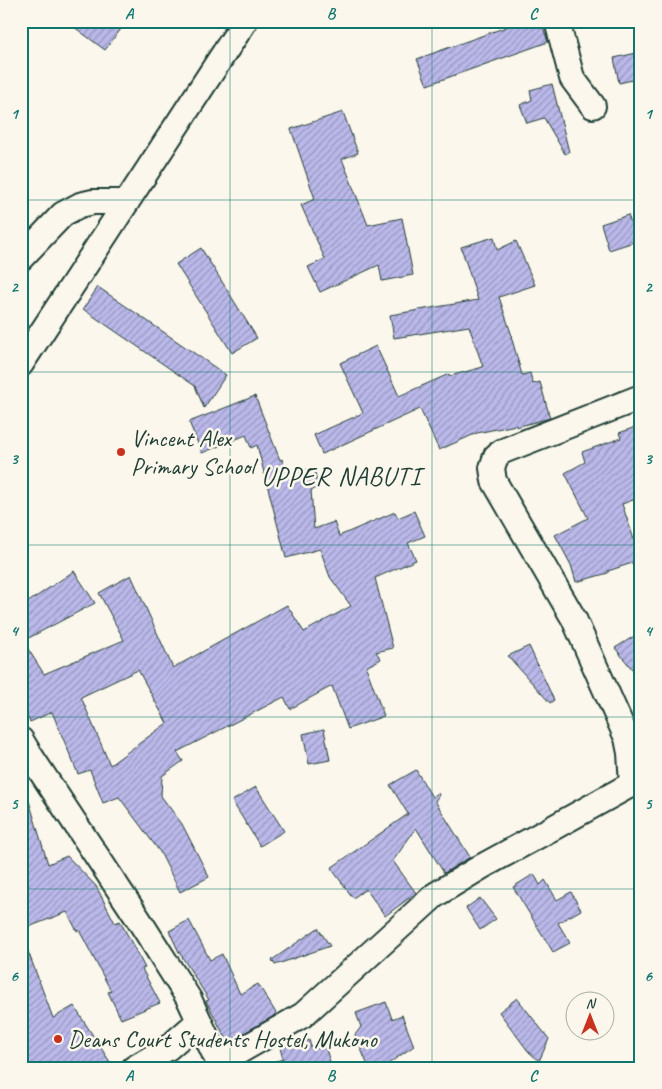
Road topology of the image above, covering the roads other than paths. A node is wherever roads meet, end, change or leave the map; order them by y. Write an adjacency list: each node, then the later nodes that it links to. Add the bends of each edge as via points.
1 (245, 21): 4 (street)
2 (557, 21): 3 (street, via 572,78)
3 (593, 106)
4 (127, 202): 5 (street, via 80,205 63,214); 6 (street)
5 (21, 258)
6 (21, 364)
7 (641, 397): 9 (street, via 504,450 496,456 492,468 494,481 574,619 620,721 627,738)
8 (21, 740): 10 (street, via 189,999)
9 (636, 792): 11 (street, via 549,830 435,895 303,1015)
10 (199, 1021): 11 (street); 12 (street, via 168,1048)
11 (220, 1065)
12 (134, 1068)

